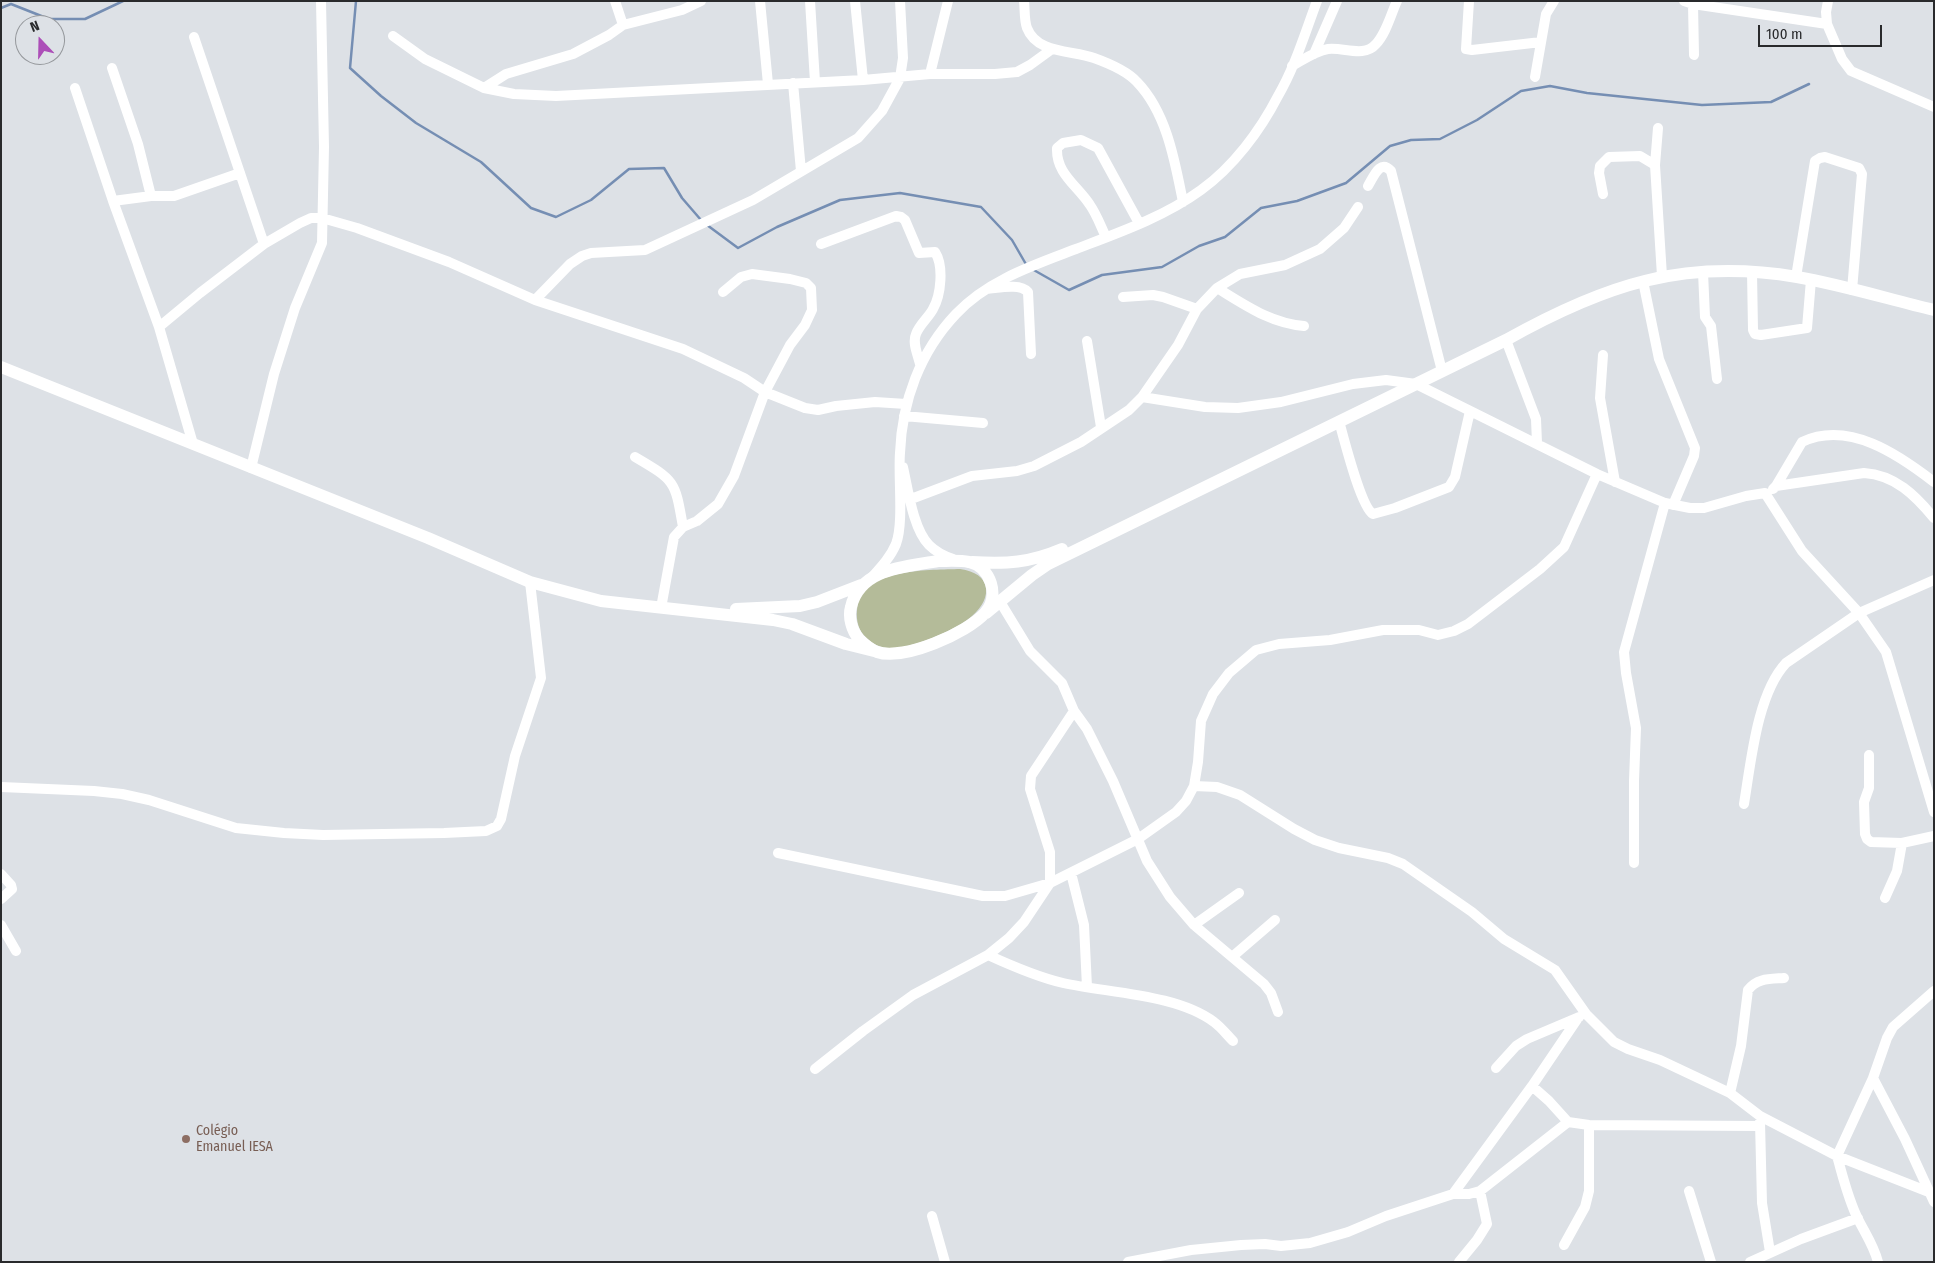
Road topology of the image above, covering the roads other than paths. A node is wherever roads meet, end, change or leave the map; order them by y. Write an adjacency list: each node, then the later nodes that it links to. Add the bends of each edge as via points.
1 (321, 1): 47 (street)
2 (615, 1): 18 (street)
3 (701, 1): 18 (street, via 682,10)
4 (760, 1): 33 (street)
5 (810, 1): 31 (street)
6 (855, 1): 30 (street)
7 (900, 1): 29 (street, via 903,58)
8 (948, 1): 27 (street)
9 (1024, 1): 22 (street, via 1027,28 1035,40)
10 (1317, 1): 25 (street)
11 (1337, 1): 23 (street)
12 (1396, 1): 23 (street, via 1380,40 1371,49 1362,52 1327,49)
13 (1469, 1): 21 (street, via 1466,49)
14 (1554, 1): 21 (street, via 1546,14)
15 (1828, 1): 17 (street)
16 (1688, 3): 17 (street); 24 (street)
17 (1827, 24): 36 (street, via 1842,59 1851,71)
18 (623, 25): 35 (street, via 573,54 506,74)
19 (393, 36): 35 (street, via 426,59)
20 (194, 37): 40 (street)
21 (1541, 42): 28 (street)
22 (1052, 49): 27 (street, via 1016,72); 45 (street, via 1093,58 1136,80 1150,97 1163,124)
23 (1314, 54): 25 (street)
24 (1694, 55)
25 (1292, 66): 45 (street, via 1279,96 1254,136 1226,168)
26 (112, 68): 43 (street, via 138,144)
27 (930, 74): 29 (street)
28 (1535, 77)
29 (900, 78): 30 (street); 39 (street, via 882,111 858,138)
30 (863, 80): 31 (street)
31 (815, 82): 32 (street)
32 (793, 83): 33 (street); 39 (street)
33 (768, 84): 35 (street, via 556,96 514,94)
34 (75, 88): 44 (street)
35 (484, 88)
36 (1934, 107)
37 (1658, 128): 38 (street)
38 (1655, 164): 42 (street, via 1640,156 1609,157 1600,166); 54 (street)
39 (801, 171): 63 (street, via 753,200 645,250 582,256)
40 (240, 173): 43 (street, via 174,196); 50 (street)
41 (1368, 186): 74 (street, via 1378,168 1387,167 1391,171)
42 (1603, 194)
43 (150, 196): 44 (street)
44 (113, 201): 67 (street)
45 (1183, 202): 48 (street)
46 (1358, 207): 58 (street, via 1344,228 1320,249 1285,265 1240,274)
47 (322, 218): 50 (street, via 305,220); 63 (street, via 449,262); 89 (street, via 322,244 295,308 274,374)
48 (1139, 223): 49 (street); 49 (street, via 1098,148 1080,140 1063,143 1057,148 1057,159 1071,184 1092,207)
49 (1106, 237): 59 (street, via 1028,267)
50 (264, 244): 67 (street)
51 (821, 244): 72 (street, via 896,216 904,220 919,253 935,252 940,290 935,307 916,334 914,344)
52 (1703, 272): 53 (main road); 54 (main road); 75 (street, via 1705,317 1711,326)
53 (1752, 272): 55 (main road); 56 (street, via 1754,330 1755,334 1761,335 1807,328)
54 (1662, 276): 57 (main road)
55 (1796, 277): 56 (main road); 60 (street, via 1815,161 1825,157 1859,168 1862,174)
56 (1810, 280): 60 (main road)
57 (1643, 281): 68 (main road, via 1572,305); 96 (street, via 1659,360 1695,448)
58 (1217, 288): 64 (street); 66 (street, via 1256,312 1277,321)
59 (983, 289): 70 (street, via 1019,287 1028,292); 72 (street, via 935,338)
60 (1852, 290): 65 (main road)
61 (723, 292): 77 (street, via 741,277 752,274 790,279 806,283 811,288 812,310)
62 (1123, 297): 64 (street, via 1153,295)
63 (535, 300): 77 (street, via 683,349 744,378)
64 (1197, 309): 78 (street, via 1178,345)
65 (1934, 310)
66 (1304, 326)
67 (159, 327): 86 (street)
68 (1506, 340): 74 (main road); 85 (street, via 1536,419)
69 (1086, 341): 84 (street)
70 (1031, 354)
71 (1602, 355): 91 (street, via 1600,398)
72 (920, 364): 79 (street)
73 (1, 366): 86 (main road)
74 (1442, 371): 76 (main road)
75 (1717, 379)
76 (1416, 384): 78 (street, via 1386,380 1361,383 1281,402 1238,408 1205,407); 80 (street); 82 (main road)
77 (765, 392): 79 (street, via 818,410 875,402); 99 (street, via 734,476 718,504 697,521)
78 (1142, 397): 84 (street)
79 (906, 404): 81 (street)
80 (1470, 411): 82 (street, via 1455,477 1449,487 1373,514 1362,498); 85 (street)
81 (904, 416): 83 (street); 87 (street)
82 (1339, 421): 98 (main road)
83 (983, 423)
84 (1101, 427): 95 (street, via 1081,442 1034,466 972,476)
85 (1537, 443): 90 (street)
86 (193, 444): 89 (main road)
87 (900, 452): 95 (street); 101 (street, via 896,543 887,560)
88 (635, 457): 99 (street, via 664,474 674,486)
89 (251, 468): 103 (main road)
90 (1597, 474): 91 (street); 113 (street, via 1564,547 1461,628 1438,635 1420,630 1383,630 1256,650 1229,674 1213,694 1201,722)
91 (1615, 482): 96 (street)
92 (1934, 482): 93 (street, via 1905,460 1877,446 1858,438 1828,435 1802,442)
93 (1776, 486): 94 (street); 97 (street, via 1878,474 1904,486)
94 (1766, 493): 96 (street, via 1704,508); 109 (street, via 1802,551)
95 (910, 498): 100 (street, via 921,534 929,545 941,555)
96 (1669, 504): 121 (street, via 1624,652 1636,728)
97 (1934, 518)
98 (1134, 522): 100 (main road, via 1032,560); 105 (main road, via 1048,564)
99 (683, 527): 106 (street, via 674,537)
100 (964, 562): 101 (main road, via 938,561); 108 (main road, via 980,567 992,584 991,604)
101 (872, 576): 104 (main road)
102 (1934, 580): 109 (street)
103 (530, 582): 106 (main road, via 600,601); 114 (street, via 541,678 515,756 501,819 497,826 486,831 284,833 236,828 122,794)
104 (861, 585): 107 (main road, via 800,606); 110 (main road, via 853,596 851,624 866,646)
105 (999, 600): 108 (main road); 111 (street, via 1030,651 1062,684)
106 (661, 608): 107 (main road)
107 (696, 612): 110 (main road, via 792,624)
108 (986, 613): 110 (main road, via 964,630 924,647 891,654)
109 (1859, 613): 115 (street, via 1778,671 1756,727); 116 (street, via 1886,652)
110 (878, 652)
111 (1074, 711): 118 (street, via 1087,729); 124 (street, via 1031,776 1030,788 1050,852)
112 (1869, 755): 119 (street, via 1869,788 1864,802 1867,840)
113 (1194, 786): 118 (street, via 1176,812); 138 (street, via 1217,787 1240,795 1316,840 1403,864 1472,912 1504,939 1555,970)
114 (1, 787)
115 (1744, 804)
116 (1934, 812)
117 (1934, 836): 119 (street)
118 (1138, 839): 122 (street); 130 (street, via 1147,861 1170,898)
119 (1902, 843): 126 (street, via 1897,871)
120 (778, 853): 124 (street, via 983,896 1005,896)
121 (1634, 863)
122 (1072, 873): 124 (street); 135 (street, via 1084,925)
123 (1, 874): 127 (street, via 12,889)
124 (1050, 883): 132 (street, via 1024,922)
125 (1239, 893): 130 (street)
126 (1885, 898)
127 (1, 899)
128 (1275, 920): 133 (street)
129 (1, 925): 131 (street)
130 (1194, 925): 133 (street)
131 (16, 951)
132 (988, 955): 135 (street, via 1017,968); 141 (street, via 913,995)
133 (1232, 957): 137 (street, via 1264,984)
134 (1784, 978): 144 (street, via 1753,983 1748,990 1741,1046)
135 (1087, 987): 139 (street, via 1159,1000 1192,1010 1214,1022)
136 (1934, 991): 142 (street, via 1893,1027)
137 (1278, 1012)
138 (1582, 1016): 140 (street, via 1527,1039); 143 (street); 144 (street, via 1628,1050 1660,1060)
139 (1233, 1041)
140 (1496, 1068)
141 (815, 1069)
142 (1873, 1078): 148 (street); 151 (street)
143 (1532, 1086): 146 (street); 152 (street)
144 (1730, 1093): 145 (street)
145 (1760, 1121): 147 (street); 148 (street); 157 (street, via 1762,1203)
146 (1568, 1122): 147 (street); 149 (street)
147 (1589, 1125): 156 (street, via 1589,1191 1585,1206)
148 (1837, 1156): 151 (street); 155 (street, via 1847,1194)
149 (1480, 1192): 152 (street); 160 (street, via 1486,1224)
150 (1689, 1192): 161 (street)
151 (1932, 1193): 153 (street)
152 (1453, 1194): 159 (street, via 1310,1243 1216,1247)
153 (1934, 1202)
154 (932, 1216): 158 (street)
155 (1858, 1218): 157 (street); 163 (street)
156 (1564, 1245)
157 (1770, 1252): 162 (street)
158 (945, 1262)
159 (1128, 1262)
160 (1459, 1262)
161 (1711, 1262)
162 (1750, 1262)
163 (1878, 1262)

